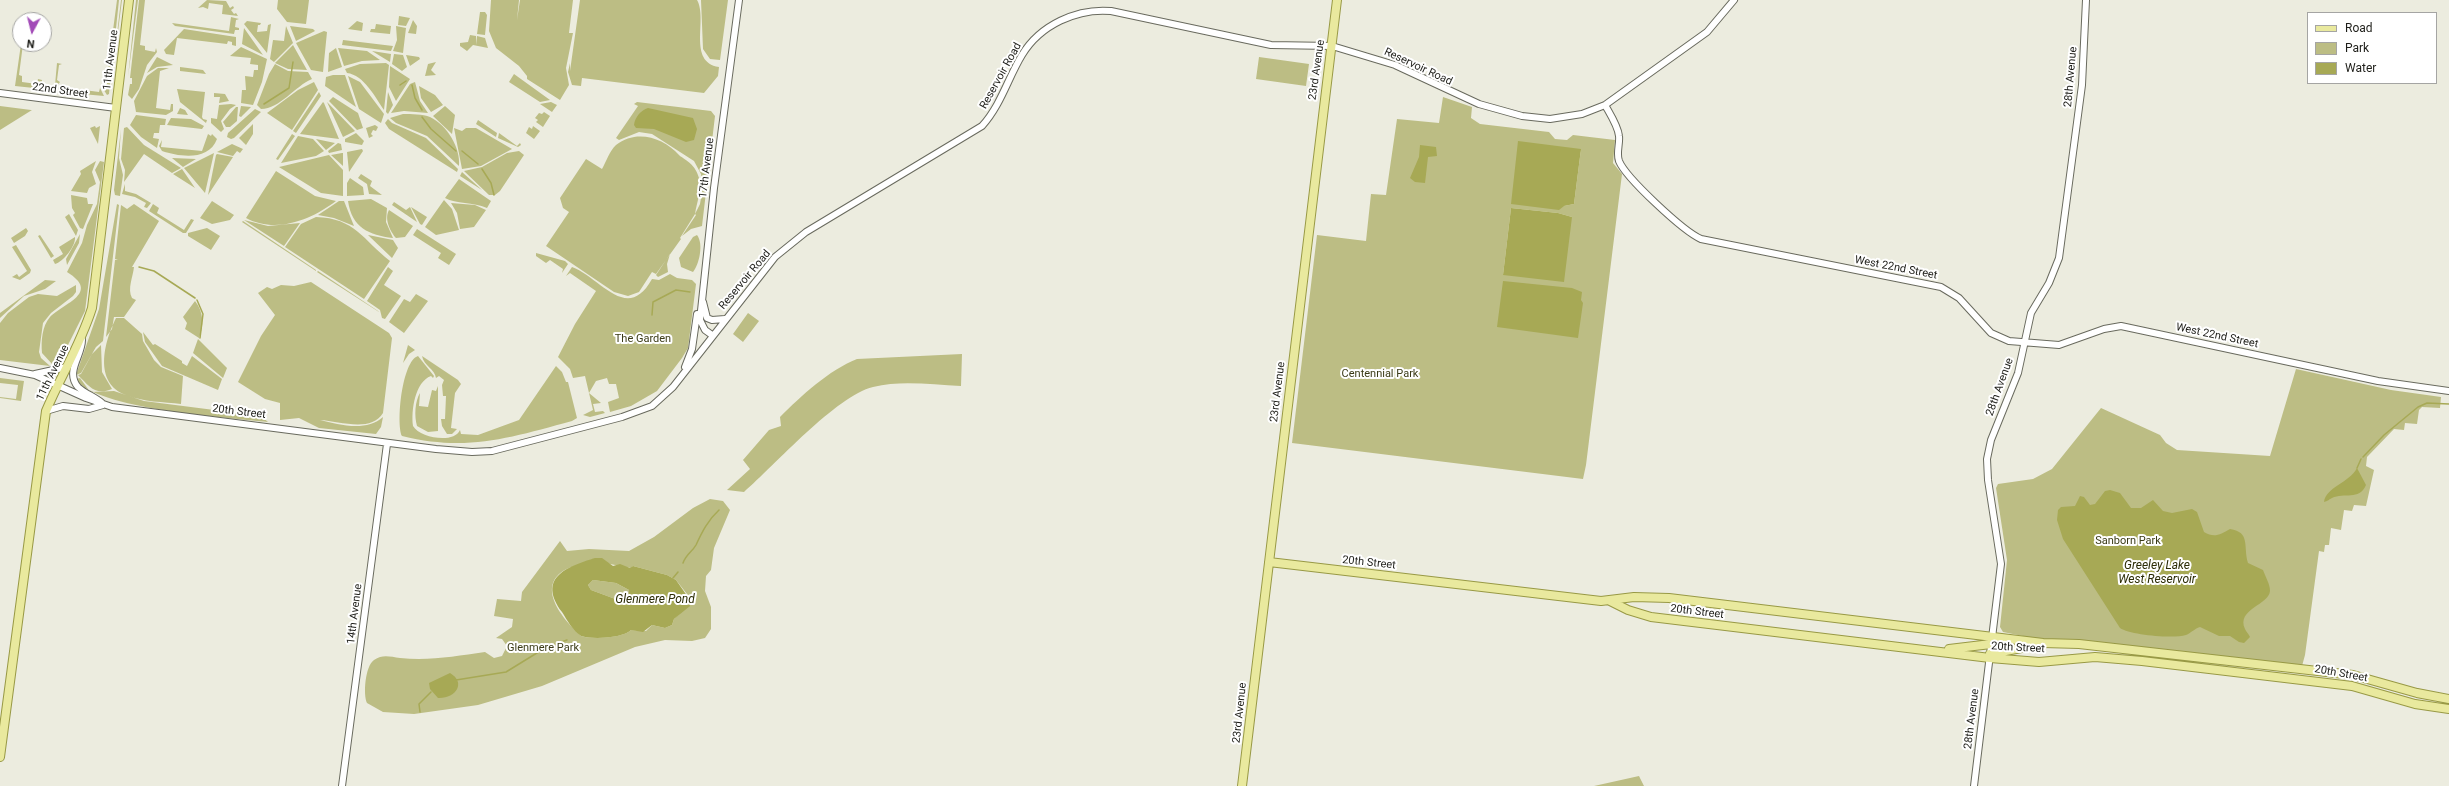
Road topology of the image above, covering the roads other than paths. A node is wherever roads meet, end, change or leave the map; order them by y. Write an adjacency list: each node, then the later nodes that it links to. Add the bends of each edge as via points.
1 (129, 0): 9 (main road, 11th Avenue)
2 (739, 0): 10 (street, 17th Avenue)
3 (1337, 0): 6 (main road, 23rd Avenue)
4 (1734, 0): 8 (street, Reservoir Road, via 1707,32)
5 (2086, 0): 14 (street, 28th Avenue, via 2082,85 2059,258 2049,283 2031,313)
6 (1332, 46): 8 (street, Reservoir Road, via 1379,59 1452,93 1502,112 1550,119 1582,114); 11 (street, Reservoir Road, via 1271,45 1103,10 1065,18 1044,31 1028,47 999,102 982,126 799,237 775,257); 25 (main road, 23rd Avenue)
7 (0, 93): 9 (street, 22nd Street)
8 (1605, 105): 14 (street, West 22nd Street, via 1618,130 1618,155 1623,166 1669,217 1692,235 1718,244 1941,287 1959,298 1996,337)
9 (116, 108): 13 (main road, 11th Avenue, via 92,308)
10 (702, 299): 11 (street, via 707,318); 12 (street, 17th Avenue, via 701,324); 18 (street, via 698,307 692,349)
11 (725, 319): 12 (street, Reservoir Road)
12 (712, 335): 18 (street, Reservoir Road)
13 (82, 340): 15 (main road, 11th Avenue); 21 (street, via 82,349 73,368 74,378 78,387)
14 (2024, 343): 20 (street, West 22nd Street, via 2059,345 2104,329 2121,326 2378,381); 27 (street, 28th Avenue, via 2018,373 1991,440 1987,459 2001,564)
15 (67, 367): 17 (street); 19 (main road, 11th Avenue)
16 (0, 368): 17 (street, 20th Street)
17 (35, 374): 19 (street, 20th Street)
18 (682, 374): 24 (street, Reservoir Road, via 664,396 652,406 640,411 622,418)
19 (57, 385): 21 (street, 20th Street); 22 (main road, 11th Avenue)
20 (2449, 391)
21 (104, 405): 22 (street, via 89,409 63,406); 23 (street, 20th Street)
22 (46, 411): 33 (main road, 11th Avenue)
23 (386, 444): 24 (street, 20th Street); 34 (street, 14th Avenue)
24 (482, 452)
25 (1269, 562): 26 (main road, 20th Street); 35 (main road, 23rd Avenue)
26 (1610, 601): 27 (main road, 20th Street, via 1634,597 1669,598); 29 (main road, 20th Street, via 1651,617)
27 (1992, 640): 28 (main road, 20th Street); 29 (main road); 30 (street, 28th Avenue)
28 (2043, 643): 30 (main road); 31 (main road, 20th Street, via 2079,644 2353,675)
29 (1934, 652): 30 (main road, 20th Street)
30 (1990, 656): 32 (main road, 20th Street, via 2039,662 2095,657 2142,661 2352,686 2415,704); 36 (street, 28th Avenue)
31 (2449, 699)
32 (2449, 709)
33 (0, 756)
34 (342, 786)
35 (1242, 786)
36 (1974, 786)

